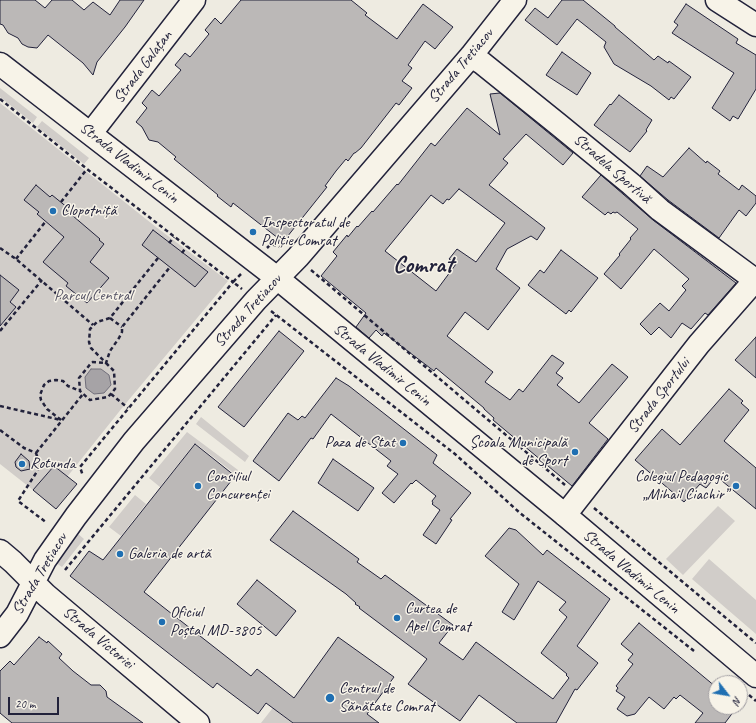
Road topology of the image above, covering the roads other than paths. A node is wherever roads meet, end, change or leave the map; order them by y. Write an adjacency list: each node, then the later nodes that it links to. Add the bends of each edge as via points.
1 (194, 0): 7 (street, Strada Galațan)
2 (516, 0): 5 (street, Strada Tretiacov)
3 (717, 0): 4 (street)
4 (756, 25)
5 (470, 56): 8 (street, Strada Tretiacov, via 298,257); 9 (street, Stradela Sportivă, via 559,125 660,210)
6 (0, 64): 7 (street, Strada Vladimir Lenin)
7 (91, 133): 8 (street, Strada Vladimir Lenin)
8 (277, 278): 10 (street, Strada Vladimir Lenin); 12 (street, Strada Tretiacov, via 134,441 45,560)
9 (755, 280): 10 (street, Strada Sportului, via 700,344)
10 (564, 515): 14 (street, Strada Vladimir Lenin)
11 (0, 551): 12 (street, Strada Victoriei)
12 (34, 583): 13 (street, Strada Tretiacov, via 17,614); 15 (street, Strada Victoriei)
13 (0, 636)
14 (756, 676)
15 (198, 723)

